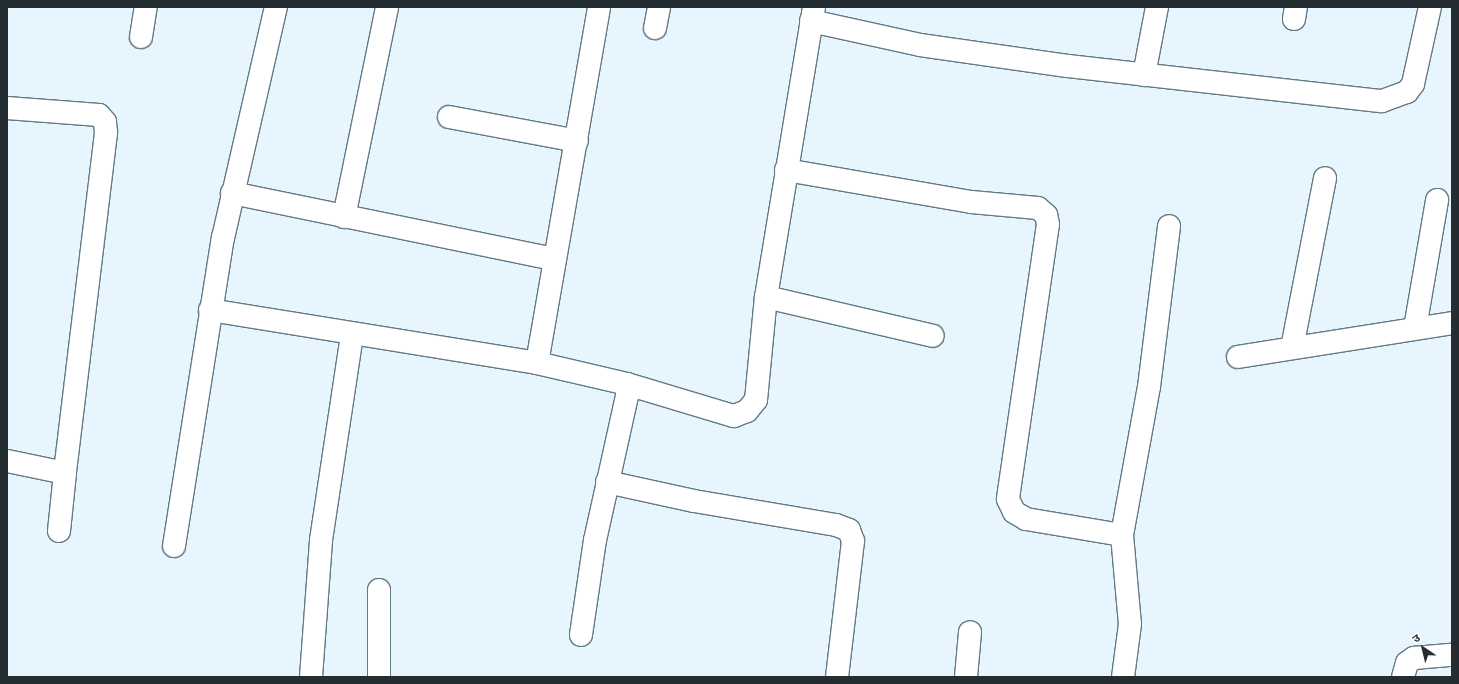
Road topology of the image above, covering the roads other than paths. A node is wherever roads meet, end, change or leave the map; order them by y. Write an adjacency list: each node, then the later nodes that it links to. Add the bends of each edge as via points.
1 (146, 7): 10 (street)
2 (276, 7): 17 (street)
3 (388, 7): 19 (street)
4 (598, 7): 14 (street)
5 (659, 7): 9 (street)
6 (1157, 7): 11 (street)
7 (1430, 7): 11 (street, via 1415,79 1407,92 1382,101)
8 (813, 14): 11 (street, via 920,45); 15 (street)
9 (655, 28)
10 (141, 37)
11 (1144, 75)
12 (7, 108): 33 (street, via 99,115 105,122 106,133)
13 (449, 117): 14 (street)
14 (577, 141): 21 (street)
15 (786, 170): 22 (street); 36 (street, via 971,202 1038,208 1046,215 1048,224 1008,499 1014,512 1026,519)
16 (1325, 178): 28 (street)
17 (232, 193): 19 (street); 23 (street)
18 (1437, 200): 25 (street)
19 (344, 217): 21 (street)
20 (1169, 226): 36 (street, via 1149,387)
21 (554, 259): 30 (street)
22 (766, 297): 27 (street); 31 (street, via 756,400 747,411 734,416)
23 (210, 310): 26 (street); 37 (street)
24 (1452, 323): 25 (street)
25 (1415, 328): 28 (street)
26 (352, 335): 30 (street); 42 (street, via 321,540)
27 (933, 336)
28 (1292, 348): 29 (street)
29 (1238, 357)
30 (537, 363): 31 (street)
31 (627, 384): 34 (street, via 627,396)
32 (7, 461): 33 (street)
33 (65, 473): 35 (street)
34 (607, 482): 40 (street, via 595,540); 44 (street, via 694,501 836,525 849,530 853,541)
35 (59, 531)
36 (1122, 535): 46 (street, via 1130,624)
37 (174, 546)
38 (379, 590): 43 (street)
39 (970, 632): 45 (street)
40 (581, 635)
41 (1452, 656): 47 (street, via 1414,658 1407,663)
42 (311, 677)
43 (378, 677)
44 (837, 677)
45 (966, 677)
46 (1123, 677)
47 (1403, 677)

